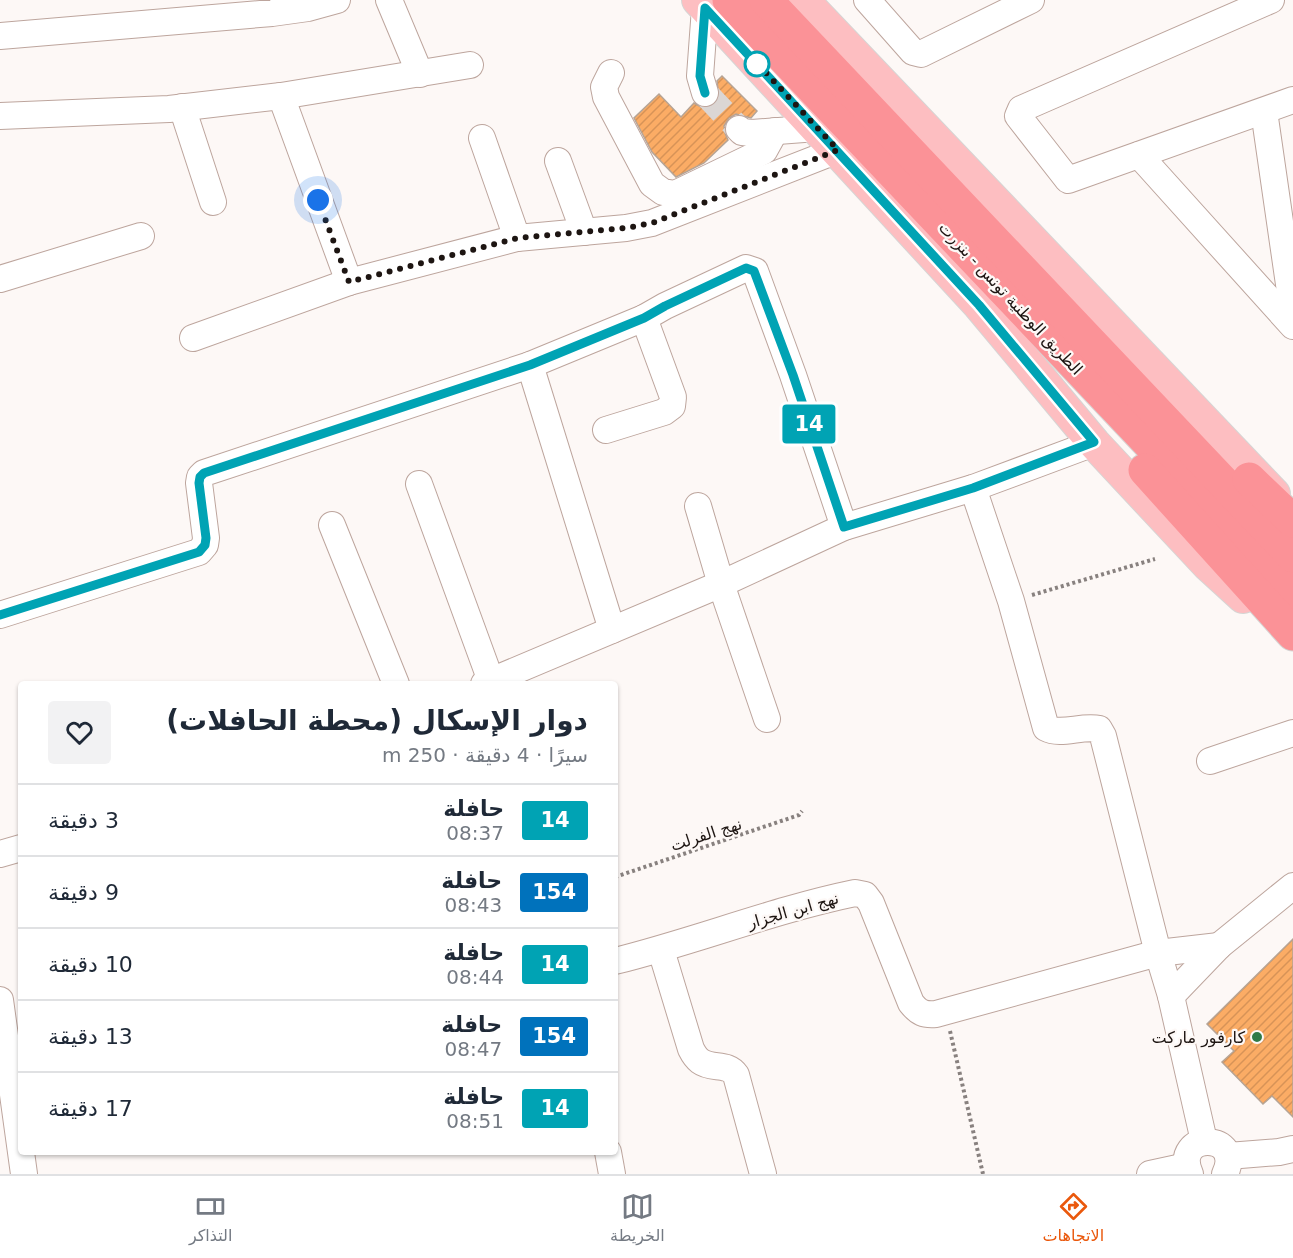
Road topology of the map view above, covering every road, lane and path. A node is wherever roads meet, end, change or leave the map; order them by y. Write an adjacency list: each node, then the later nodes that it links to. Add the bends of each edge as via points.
1 (337, 0): 9 (street, via 272,13)
2 (388, 0): 12 (street)
3 (766, 0): 21 (highway, الطريق الوطنية تونس - بنزرت)
4 (803, 0): 43 (main road)
5 (867, 0): 7 (street, via 914,52 921,54)
6 (1271, 0): 24 (street, via 1019,112 1018,116 1068,180)
7 (1027, 1)
8 (711, 2): 13 (street, via 700,76); 23 (main road); 28 (highway, الطريق الوطنية تونس - بنزرت)
9 (0, 36)
10 (470, 65): 12 (street)
11 (611, 73): 20 (street, via 604,87 606,97 652,184 663,192 675,194 750,159 764,151)
12 (420, 74): 14 (street)
13 (705, 93)
14 (281, 96): 16 (street); 32 (street)
15 (1293, 100): 17 (street)
16 (182, 107): 18 (street); 26 (street)
17 (1264, 111): 24 (street); 33 (street)
18 (0, 116)
19 (739, 129): 20 (street, via 752,133)
20 (775, 131): 23 (street)
21 (893, 132): 44 (highway); 47 (highway, الطريق الوطنية تونس - بنزرت)
22 (482, 138): 30 (street)
23 (827, 139): 27 (street, via 652,223); 39 (main road, via 979,305)
24 (1139, 155): 35 (street)
25 (558, 161): 27 (street)
26 (213, 202)
27 (584, 232): 30 (street)
28 (949, 232): 50 (highway, الطريق الوطنية تونس - بنزرت); 54 (highway, via 1073,389)
29 (141, 236): 31 (street)
30 (518, 238): 32 (street)
31 (0, 279)
32 (349, 282): 36 (street)
33 (1293, 312)
34 (644, 318): 37 (street); 38 (street, via 674,397 672,406); 46 (street, via 746,268 754,271)
35 (1293, 326)
36 (193, 338)
37 (530, 365): 52 (street, via 204,473 199,483 206,538 199,552); 53 (street)
38 (606, 430)
39 (1094, 442): 41 (street); 55 (main road, via 1208,565)
40 (419, 484): 57 (street)
41 (973, 488): 46 (street); 51 (street)
42 (698, 507): 49 (street)
43 (1293, 514)
44 (1293, 521)
45 (332, 525): 56 (street)
46 (844, 527): 49 (street)
47 (1293, 556)
48 (1155, 559): 51 (path)
49 (722, 584): 53 (street); 58 (street)
50 (1293, 595)
51 (1011, 601): 68 (street, via 1046,728 1092,728 1099,729 1103,736)
52 (0, 615)
53 (612, 630): 57 (street)
54 (1293, 634)
55 (1293, 644)
56 (395, 681)
57 (497, 681)
58 (767, 719)
59 (1293, 733): 60 (street)
60 (1210, 761)
61 (802, 811): 64 (path, نهج الفرلت)
62 (18, 849): 63 (street)
63 (0, 854)
64 (618, 876)
65 (1293, 886): 66 (street)
66 (1219, 946): 68 (street); 70 (street)
67 (661, 950): 69 (street, نهج ابن الجزار); 72 (street, نهج ابن الجزار, via 855,893 865,895 911,1003 925,1015); 82 (street, via 691,1049 701,1062 726,1067 736,1075)
68 (1158, 953): 70 (street); 72 (street)
69 (618, 960)
70 (1171, 996): 74 (street)
71 (0, 1000): 73 (street)
72 (941, 1013): 83 (path)
73 (18, 1130)
74 (1204, 1141): 78 (street, via 1220,1145); 79 (street, via 1190,1150)
75 (1293, 1149): 78 (street)
76 (21, 1155): 80 (street)
77 (609, 1155): 81 (street)
78 (1227, 1165)
79 (1188, 1170): 84 (street)
80 (24, 1174)
81 (612, 1174)
82 (763, 1174)
83 (983, 1174)
84 (1150, 1174)

